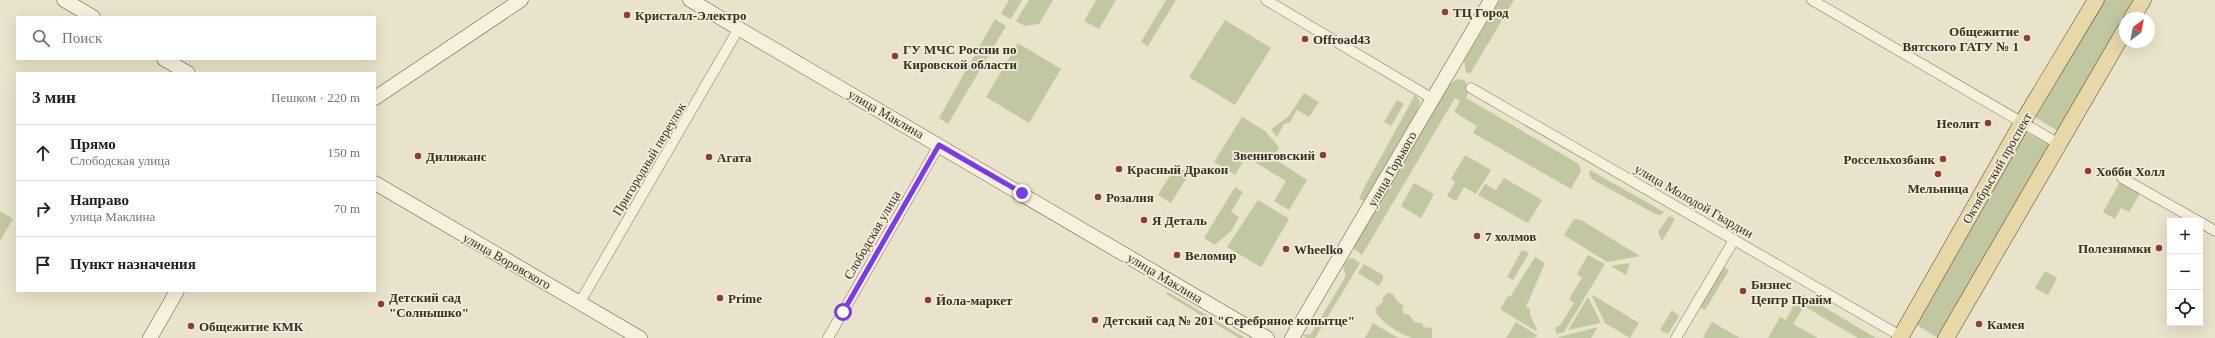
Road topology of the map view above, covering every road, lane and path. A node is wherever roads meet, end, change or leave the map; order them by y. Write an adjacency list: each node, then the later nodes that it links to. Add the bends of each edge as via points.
1 (64, 0): 10 (street)
2 (521, 0): 16 (street)
3 (690, 0): 11 (street, улица Маклина)
4 (1266, 0): 17 (street)
5 (1491, 0): 17 (street, улица Горького)
6 (1812, 0): 18 (street)
7 (2096, 0): 18 (main road, Октябрьский проспект)
8 (2143, 0): 9 (main road)
9 (2136, 12)
10 (91, 16)
11 (739, 28): 20 (street, улица Маклина); 28 (street, Пригородный переулок)
12 (2119, 40): 19 (main road)
13 (166, 60): 14 (street)
14 (186, 72)
15 (1471, 88): 26 (street, улица Молодой Гвардии)
16 (376, 97)
17 (1433, 99): 34 (street, улица Горького)
18 (2022, 123): 19 (street); 29 (main road, Октябрьский проспект)
19 (2059, 144): 36 (main road)
20 (939, 145): 32 (street, Слободская улица); 33 (street, улица Маклина)
21 (2122, 178): 23 (street)
22 (376, 184): 28 (street, улица Воровского)
23 (2192, 218)
24 (2203, 224): 25 (street)
25 (2215, 231)
26 (1734, 240): 29 (street, улица Молодой Гвардии); 35 (street)
27 (176, 292): 30 (street)
28 (580, 302): 31 (street, улица Воровского)
29 (1901, 337)
30 (150, 338)
31 (640, 338)
32 (828, 338)
33 (1267, 338)
34 (1292, 338)
35 (1676, 338)
36 (1946, 338)

